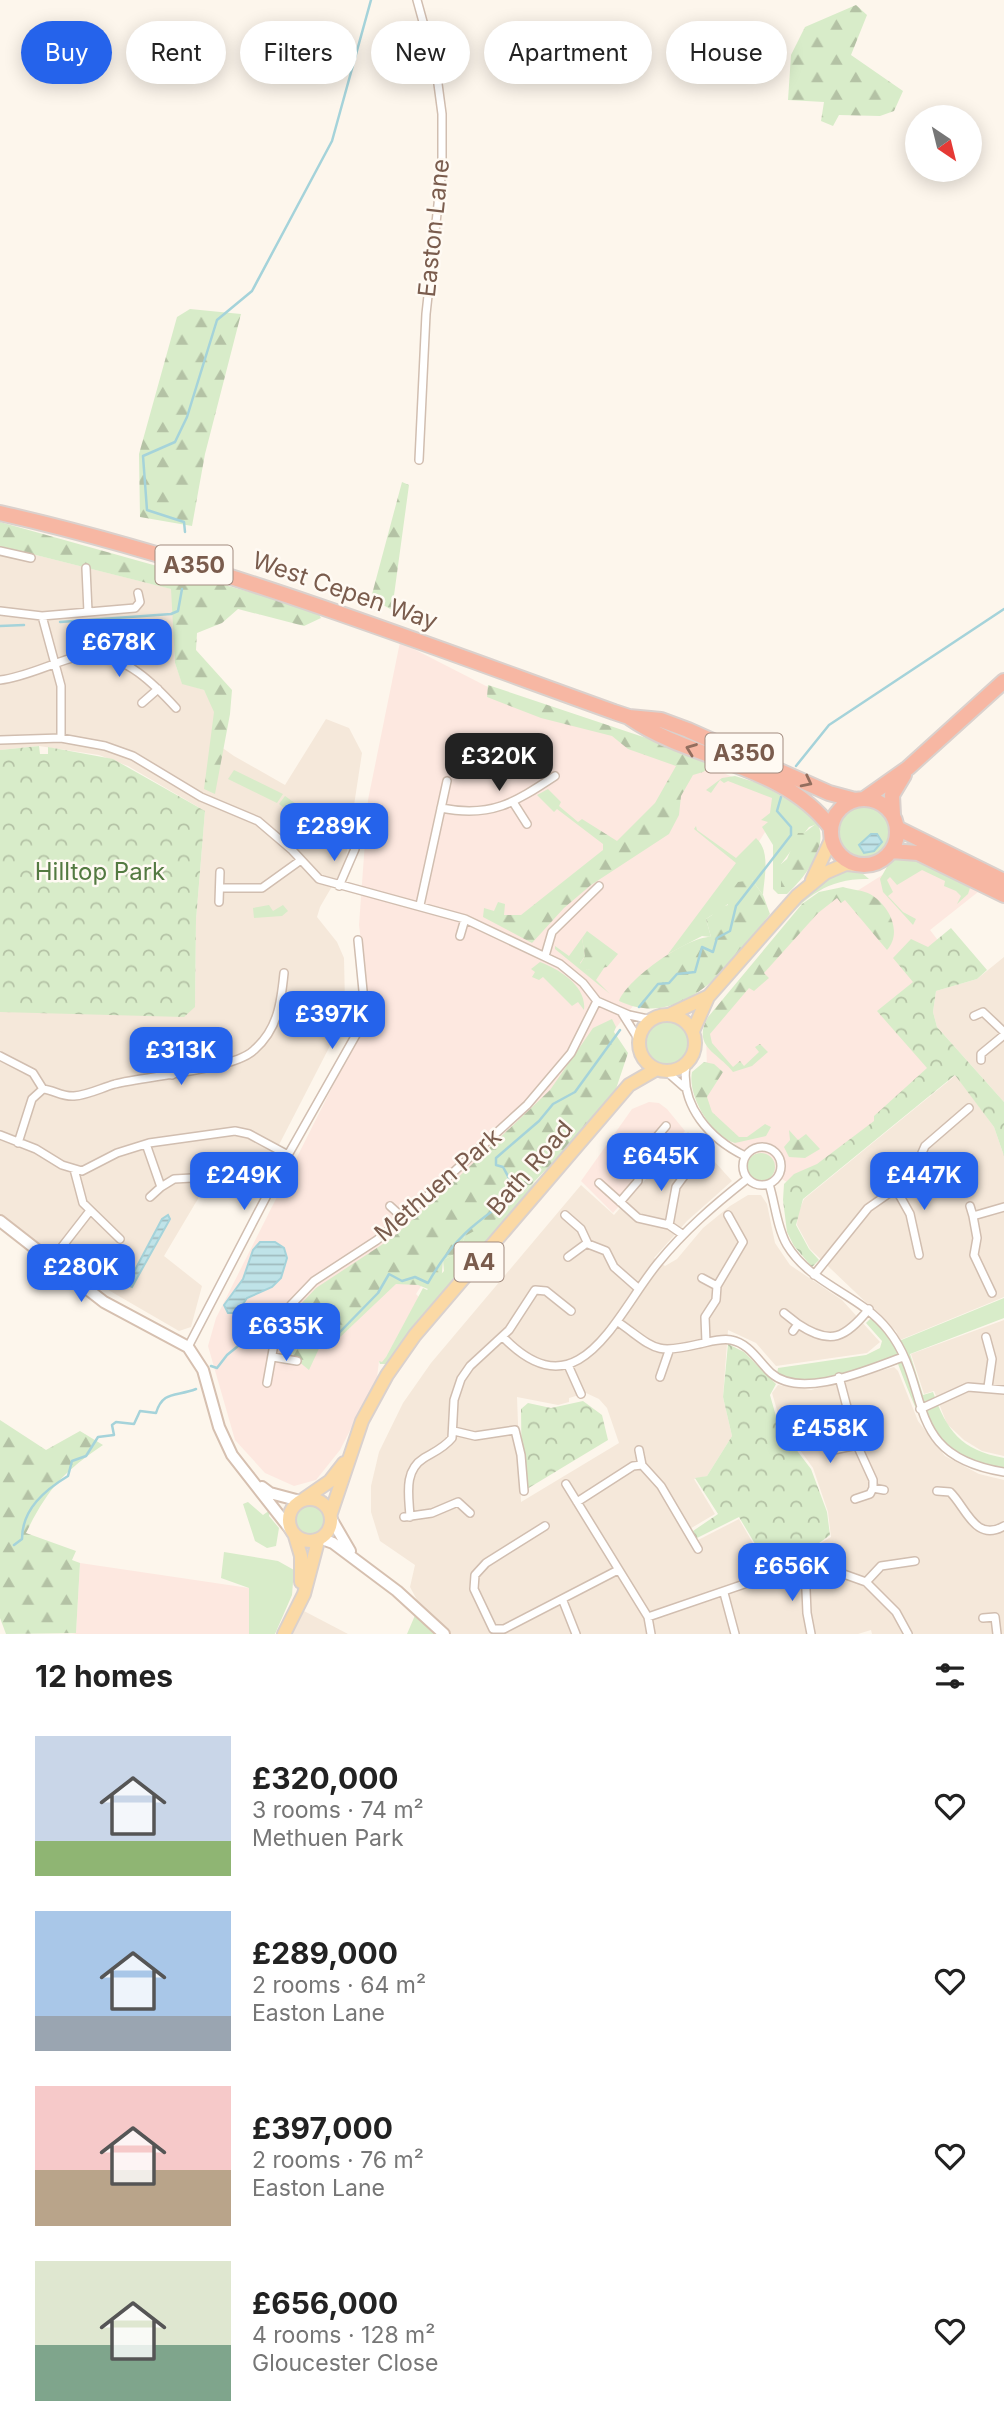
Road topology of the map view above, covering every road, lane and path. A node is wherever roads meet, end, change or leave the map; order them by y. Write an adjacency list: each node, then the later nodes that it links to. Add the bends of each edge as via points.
1 (417, 0): 2 (street, Easton Lane, via 436,69 442,114 442,168 426,314)
2 (419, 460)
3 (0, 513): 17 (highway, West Cepen Way / A350, via 170,557 295,596)
4 (0, 551): 5 (street)
5 (31, 558)
6 (86, 568): 9 (street)
7 (138, 593): 9 (street, via 135,608)
8 (0, 611): 10 (street)
9 (88, 612): 10 (street)
10 (42, 616): 11 (street)
11 (56, 666): 12 (street); 14 (street, via 91,654 137,672); 18 (street, via 63,700)
12 (0, 680)
13 (1004, 681): 20 (highway)
14 (158, 689): 15 (street); 16 (street)
15 (142, 703)
16 (176, 708)
17 (629, 717): 23 (highway, West Cepen Way / A350, one-way to 23, via 661,720 829,793); 29 (highway, West Cepen Way / A350, one-way to 17, via 811,805 784,788 654,735)
18 (61, 738): 19 (street); 31 (street, via 133,756 201,797 258,821)
19 (0, 740)
20 (908, 768): 23 (highway); 26 (highway, via 892,795)
21 (555, 776): 24 (street)
22 (447, 782): 25 (street)
23 (860, 800): 26 (highway, via 881,803); 29 (highway, via 840,810)
24 (513, 802): 25 (street, via 476,813); 27 (street)
25 (441, 808): 41 (street)
26 (895, 822): 30 (highway); 35 (highway)
27 (527, 824)
28 (358, 832): 37 (street)
29 (832, 833): 32 (highway, via 841,855); 34 (main road)
30 (891, 851): 32 (highway, via 881,861); 39 (highway, via 918,853)
31 (301, 860): 37 (street, via 319,879); 38 (street, via 262,888)
32 (858, 865): 34 (main road, via 846,864)
33 (220, 872): 38 (street)
34 (812, 881): 47 (main road)
35 (1004, 881)
36 (599, 886): 45 (street, via 552,932)
37 (339, 887): 41 (street)
38 (220, 888): 40 (street)
39 (1004, 895)
40 (219, 902)
41 (420, 905): 42 (street)
42 (465, 919): 43 (street); 45 (street)
43 (460, 936)
44 (358, 940): 70 (street, via 364,1002 357,1033)
45 (545, 956): 48 (street, via 579,978)
46 (284, 973): 61 (street, via 277,1019 252,1053)
47 (708, 997): 50 (main road); 53 (main road)
48 (597, 1001): 49 (street); 89 (street, Methuen Park, via 571,1054 547,1085)
49 (621, 1013): 52 (street); 56 (street)
50 (671, 1014): 52 (main road); 53 (main road, via 682,1018)
51 (974, 1016): 54 (street, via 988,1014)
52 (652, 1020): 56 (main road, A4)
53 (693, 1031): 59 (main road, via 695,1048)
54 (1004, 1033): 58 (street)
55 (174, 1042): 61 (street)
56 (639, 1046): 60 (main road); 62 (main road, Bath Road / A4)
57 (0, 1056): 64 (street, via 33,1073)
58 (979, 1056)
59 (685, 1065): 60 (main road); 63 (street)
60 (661, 1071): 62 (main road, Bath Road); 63 (street)
61 (172, 1075): 64 (street, via 76,1096)
62 (629, 1085): 127 (main road, Bath Road / A4, via 415,1335 377,1392)
63 (684, 1088): 71 (street, via 712,1135)
64 (43, 1089): 68 (street, via 32,1099)
65 (970, 1108): 79 (street, via 923,1149 914,1174)
66 (666, 1126): 81 (street, via 631,1167 638,1181)
67 (0, 1135): 68 (street)
68 (18, 1143): 72 (street)
69 (146, 1144): 70 (street, via 235,1130); 72 (street, via 82,1171); 78 (street)
70 (288, 1155): 110 (street)
71 (745, 1156): 75 (street, via 742,1168); 77 (street, via 758,1147 778,1155 780,1172)
72 (74, 1170): 85 (street)
73 (684, 1176): 91 (street, via 676,1187)
74 (192, 1178): 78 (street, via 174,1179)
75 (747, 1179): 77 (street); 92 (street)
76 (599, 1183): 81 (street)
77 (769, 1184): 98 (street, via 783,1238)
78 (161, 1186): 80 (street)
79 (896, 1189): 96 (street, via 910,1213 913,1248); 98 (street, via 868,1208)
80 (150, 1197)
81 (620, 1202): 91 (street, via 638,1219)
82 (390, 1206): 89 (street)
83 (970, 1206): 87 (street)
84 (1004, 1207): 87 (street)
85 (89, 1212): 93 (street); 95 (street)
86 (565, 1214): 94 (street, via 581,1229)
87 (973, 1216): 102 (street, via 974,1255)
88 (733, 1217): 100 (street, via 742,1248)
89 (403, 1218): 112 (street, Methuen Park, via 314,1281 286,1312)
90 (0, 1221): 110 (main road, via 104,1303)
91 (669, 1225): 92 (street)
92 (682, 1234): 101 (street)
93 (120, 1239)
94 (587, 1243): 97 (street); 101 (street, via 606,1251 614,1267)
95 (61, 1248)
96 (919, 1255)
97 (568, 1257)
98 (814, 1275): 103 (street)
99 (702, 1278): 100 (street)
100 (717, 1286): 109 (street, via 716,1300 704,1321)
101 (639, 1289): 106 (street)
102 (992, 1293)
103 (869, 1309): 105 (street, via 856,1325 837,1336 816,1335 796,1327); 113 (street, via 892,1335)
104 (571, 1311): 107 (street, via 537,1289)
105 (784, 1313)
106 (618, 1322): 111 (street, via 654,1347); 115 (street, via 598,1345)
107 (503, 1337): 115 (street, via 534,1362); 123 (street, via 461,1380 454,1400)
108 (986, 1337): 119 (street, via 992,1359)
109 (706, 1342): 111 (street); 117 (street, via 726,1339 741,1343 787,1384)
110 (188, 1347): 130 (main road, via 203,1370 225,1441)
111 (669, 1351): 116 (street)
112 (273, 1357): 114 (street); 118 (street, Methuen Park)
113 (903, 1357): 117 (street); 122 (street)
114 (298, 1362)
115 (568, 1365): 121 (street)
116 (660, 1377)
117 (839, 1377): 125 (street)
118 (267, 1383)
119 (988, 1387): 120 (street); 122 (street, via 962,1389)
120 (1004, 1390)
121 (581, 1394)
122 (920, 1409): 129 (street, via 933,1433 953,1453)
123 (454, 1431): 134 (street, via 474,1436 516,1426); 139 (street, via 448,1443 413,1469 407,1517 460,1502)
124 (826, 1441): 125 (street, via 829,1451)
125 (857, 1446): 132 (street)
126 (639, 1450): 128 (street)
127 (351, 1453): 137 (main road, Bath Road / A4, via 330,1481); 140 (main road, Bath Road / A4)
128 (642, 1465): 138 (street, via 633,1466); 146 (street, via 661,1486)
129 (1004, 1472)
130 (249, 1477): 137 (main road, via 270,1493); 143 (main road)
131 (566, 1484): 138 (street)
132 (873, 1488): 133 (street); 136 (street, via 870,1494)
133 (884, 1490)
134 (524, 1491)
135 (937, 1491): 141 (street, via 950,1492 976,1526)
136 (855, 1499)
137 (302, 1500): 140 (main road, via 322,1502); 143 (main road, via 290,1512)
138 (577, 1502): 150 (street)
139 (470, 1513)
140 (331, 1516): 145 (main road); 147 (main road)
141 (1001, 1527): 144 (street)
142 (542, 1531): 157 (street, via 486,1563 475,1575 474,1589)
143 (293, 1532): 145 (main road, via 308,1542); 154 (main road, via 301,1569)
144 (1004, 1538)
145 (320, 1540): 147 (main road); 154 (main road)
146 (698, 1549)
147 (358, 1561): 159 (main road)
148 (915, 1561): 151 (street, via 881,1566)
149 (805, 1567): 151 (street, via 836,1569); 152 (street); 163 (street)
150 (618, 1570): 153 (street); 155 (street)
151 (866, 1582): 164 (street, via 896,1612)
152 (724, 1593): 155 (street); 162 (street)
153 (563, 1601): 157 (street); 160 (street)
154 (293, 1616): 158 (main road)
155 (648, 1618): 161 (street)
156 (983, 1618): 165 (street, via 995,1617)
157 (491, 1632)
158 (284, 1634)
159 (444, 1634)
160 (576, 1634)
161 (651, 1634)
162 (735, 1634)
163 (811, 1634)
164 (908, 1634)
165 (997, 1634)

